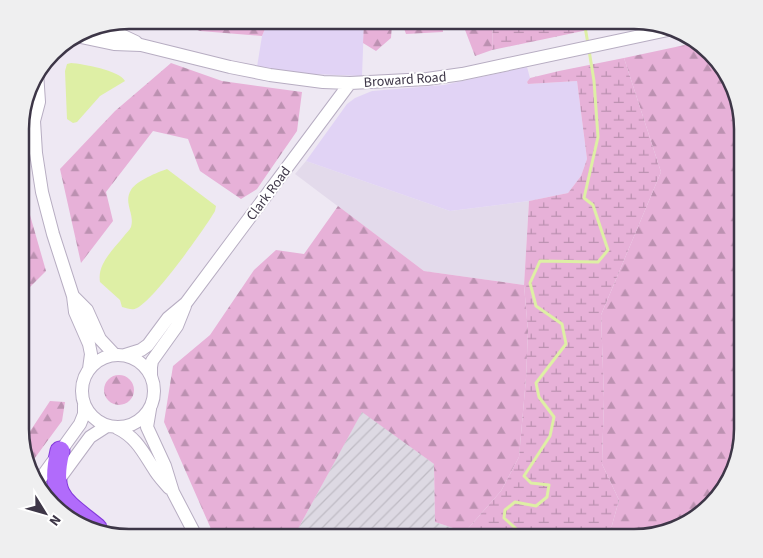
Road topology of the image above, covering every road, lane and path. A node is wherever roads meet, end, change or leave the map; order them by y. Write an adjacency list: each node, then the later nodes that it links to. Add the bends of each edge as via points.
1 (109, 31): 4 (street, Broward Road)
2 (659, 32): 5 (street, Broward Road, via 462,74)
3 (87, 38): 4 (street, Broward Road)
4 (140, 45): 5 (street, Broward Road, via 270,75)
5 (350, 83): 10 (street, Clark Road)
6 (38, 87): 8 (street, via 39,102)
7 (31, 112): 8 (street)
8 (34, 121): 9 (street, via 42,192)
9 (73, 296): 11 (street, via 86,310 100,339); 12 (street, via 74,312 89,344)
10 (186, 303): 11 (street, Clark Road, via 168,318 148,345); 13 (street, Clark Road, via 176,326 152,361)
11 (120, 355): 12 (street, via 105,357); 13 (street, via 136,359)
12 (89, 369): 14 (street, via 82,386)
13 (151, 376): 15 (street, via 154,392)
14 (84, 405): 16 (street, via 97,422); 17 (street, via 80,424)
15 (151, 407): 16 (street, via 137,422); 21 (street, via 147,427)
16 (112, 427): 20 (street, via 90,437); 21 (street, via 132,436)
17 (60, 451): 18 (street); 19 (highway)
18 (41, 478)
19 (51, 488)
20 (52, 488)
21 (173, 492): 24 (street)
22 (70, 505): 23 (highway)
23 (88, 520)
24 (192, 529)

